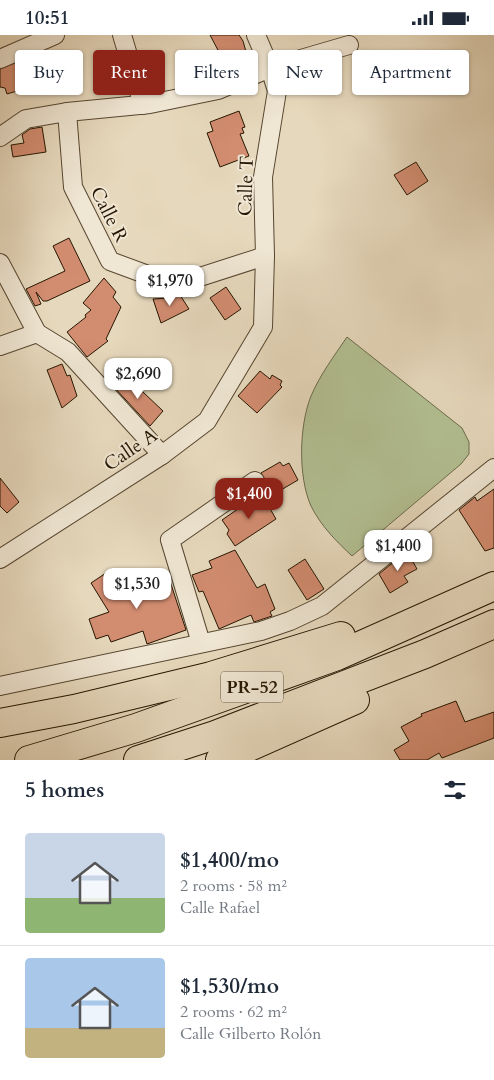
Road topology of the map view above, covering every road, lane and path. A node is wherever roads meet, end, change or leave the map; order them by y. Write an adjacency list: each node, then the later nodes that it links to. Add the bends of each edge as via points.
1 (55, 35): 6 (street)
2 (122, 35): 10 (street)
3 (256, 35): 7 (street, Calle T)
4 (349, 45): 5 (street)
5 (332, 50)
6 (0, 59)
7 (268, 63)
8 (268, 69): 10 (street, via 218,90)
9 (276, 95): 13 (street, Calle T, via 263,177)
10 (143, 105): 11 (street)
11 (67, 113): 12 (street, via 26,119); 13 (street, Calle R, via 73,187 110,261 174,285)
12 (0, 137)
13 (265, 256): 17 (street, Calle A, via 262,327 207,421)
14 (0, 263): 15 (street)
15 (37, 333): 16 (street); 17 (street, via 68,352)
16 (0, 347)
17 (162, 455): 20 (street, Calle A)
18 (494, 468): 24 (street, via 322,606 261,631)
19 (255, 481): 24 (street, via 170,540)
20 (0, 559)
21 (494, 586): 22 (highway, PR-52)
22 (469, 597): 27 (highway, via 211,676); 28 (highway, PR-52, via 337,656 249,689)
23 (494, 624): 25 (highway, PR-52)
24 (201, 643): 26 (street)
25 (426, 654): 29 (highway, PR-52, via 215,735); 30 (highway, via 366,695)
26 (0, 686)
27 (0, 723)
28 (29, 760)
29 (138, 760)
30 (220, 760)

